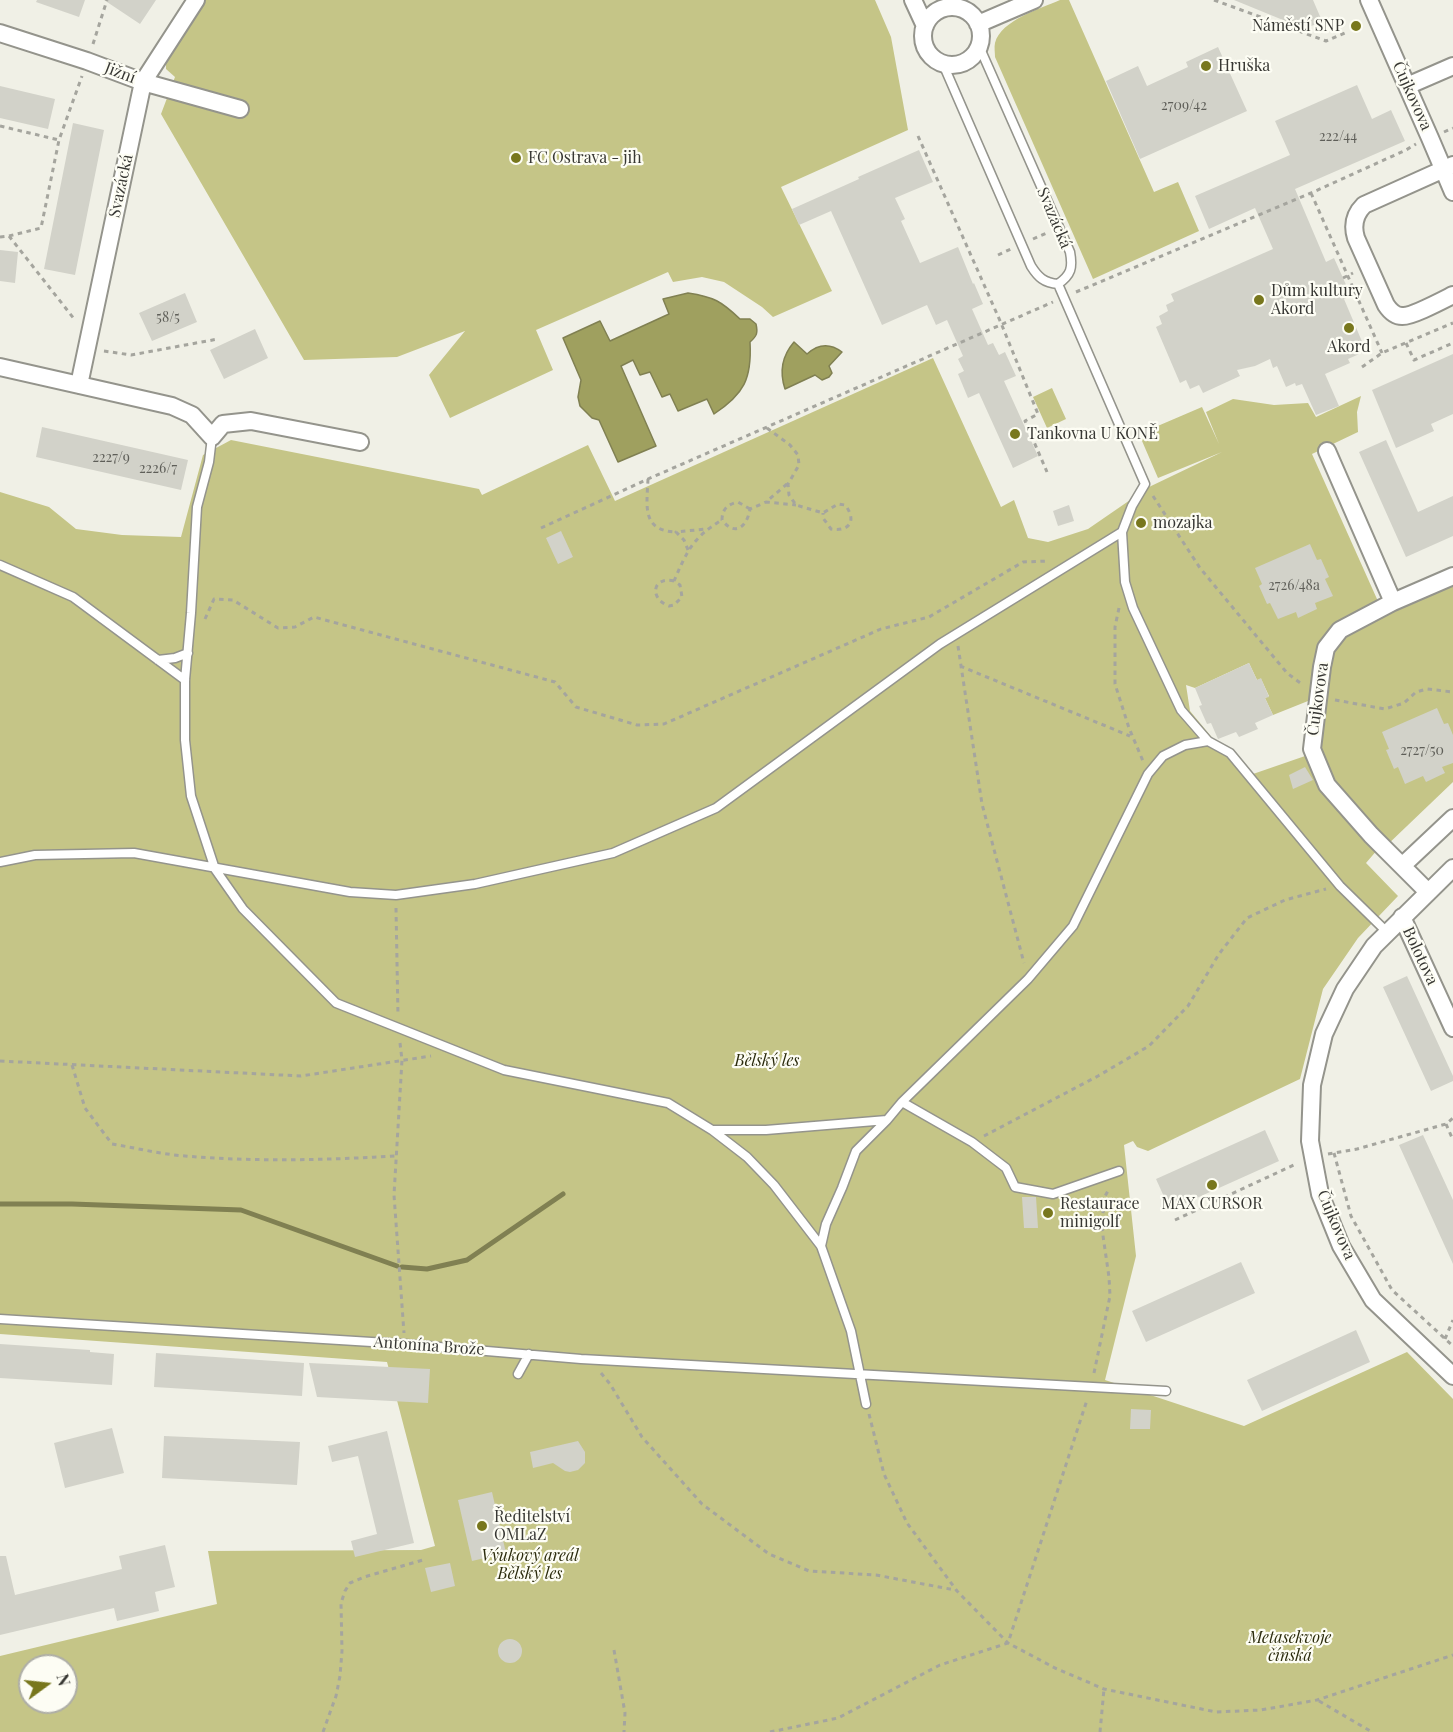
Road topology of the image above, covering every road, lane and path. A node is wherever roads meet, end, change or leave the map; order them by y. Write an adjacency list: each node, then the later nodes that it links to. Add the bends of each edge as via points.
1 (107, 0): 13 (path)
2 (196, 0): 16 (street, Svazácká)
3 (913, 0): 9 (street)
4 (1034, 0): 8 (street)
5 (1214, 0): 10 (path, via 1326,41)
6 (1368, 0): 17 (street, Čujkovova)
7 (960, 5): 8 (street); 9 (street, via 940,10)
8 (978, 24): 12 (street)
9 (925, 26): 14 (street, via 927,51)
10 (1347, 32)
11 (0, 33): 13 (street, Jižní)
12 (979, 46): 14 (street, via 964,63); 29 (lane, Svazácká, via 1070,252 1070,273)
13 (87, 61): 16 (street, Jižní); 23 (path)
14 (943, 64): 29 (lane, via 1031,266 1044,281)
15 (1453, 66): 17 (street)
16 (144, 82): 18 (street, Jižní); 35 (street, Svazácká)
17 (1407, 86): 22 (street, Čujkovova)
18 (240, 109)
19 (0, 126): 23 (path)
20 (1453, 128): 22 (path)
21 (918, 136): 32 (path)
22 (1430, 138): 24 (street, Čujkovova); 26 (path)
23 (59, 140): 27 (path, via 40,228)
24 (1448, 168): 25 (street, Čujkovova); 30 (street, via 1364,205 1355,220 1354,232 1386,305 1394,314 1407,316)
25 (1453, 192)
26 (1311, 193): 31 (path); 38 (path)
27 (9, 236): 28 (path); 35 (path)
28 (0, 237)
29 (1058, 284): 31 (lane)
30 (1453, 295)
31 (1063, 297): 32 (path); 49 (lane)
32 (1001, 323): 42 (path); 46 (path, via 1038,414 1025,421)
33 (1453, 323): 36 (path)
34 (218, 339): 35 (path, via 131,355)
35 (88, 343): 41 (street, Svazácká)
36 (1406, 343): 37 (path, via 1414,360); 38 (path)
37 (1453, 343)
38 (1382, 353): 40 (path)
39 (0, 367): 41 (street)
40 (1362, 367)
41 (79, 385): 43 (street, via 172,406 192,415)
42 (766, 428): 47 (path); 48 (path, via 798,455 799,465)
43 (212, 437): 44 (street, via 223,424 251,421); 68 (lane, via 197,507)
44 (360, 442)
45 (1327, 452): 65 (street)
46 (1047, 472)
47 (648, 479): 55 (path); 57 (path, via 650,520 665,532)
48 (788, 484): 50 (path); 51 (path)
49 (1144, 484): 58 (lane); 73 (path, via 1200,568 1287,673)
50 (766, 502): 51 (path); 52 (path)
51 (796, 505): 53 (path)
52 (750, 509): 54 (path, via 738,502 731,504 725,508); 54 (path, via 748,522 738,529)
53 (824, 513): 53 (path, via 838,504 845,505 852,519 844,529 831,529)
54 (722, 520): 56 (path)
55 (542, 528)
56 (707, 529): 57 (path); 59 (path)
57 (676, 532): 59 (path)
58 (1122, 532): 60 (lane); 64 (lane)
59 (688, 550): 63 (path)
60 (1077, 560): 66 (path, via 1023,562 929,617 881,629 664,724 637,725 576,707 555,682 314,617 295,627 278,628 233,600 214,599); 67 (lane)
61 (0, 565): 69 (lane, via 73,597)
62 (1453, 576): 65 (street, Čujkovova)
63 (674, 581): 63 (path, via 680,585 682,597 669,606 663,604 656,589 665,580)
64 (1125, 582): 74 (path, via 1115,627 1115,684); 75 (lane, via 1133,608 1181,710)
65 (1393, 602): 73 (street, Čujkovova, via 1340,630 1326,648)
66 (201, 628)
67 (956, 634): 70 (path); 84 (lane, via 716,808 613,853 476,884)
68 (188, 653): 69 (lane); 71 (lane)
69 (158, 660): 71 (lane)
70 (960, 666): 74 (path); 87 (path, via 982,804)
71 (185, 680): 80 (lane, via 185,740 191,796)
72 (1453, 692): 73 (path, via 1427,689 1385,709)
73 (1318, 696): 79 (street, Čujkovova, via 1312,749 1327,785)
74 (1132, 736): 76 (path)
75 (1208, 741): 76 (lane, via 1185,745 1163,756); 82 (lane, via 1230,753)
76 (1148, 774): 87 (lane, via 1073,926)
77 (1453, 818): 79 (street)
78 (0, 862): 80 (lane, via 36,855 134,853)
79 (1402, 866): 83 (street, Čujkovova)
80 (215, 868): 84 (lane, via 350,892); 88 (lane, via 243,909 336,1003)
81 (1453, 868): 83 (street, Čujkovova)
82 (1340, 886): 86 (lane); 99 (path, via 1285,900 1246,918 1188,1006 1149,1046)
83 (1428, 892): 85 (street, Čujkovova)
84 (396, 895): 88 (path)
85 (1402, 917): 86 (street, Čujkovova); 89 (street, Bolotova)
86 (1387, 932): 113 (street, Čujkovova, via 1346,989 1324,1034 1312,1085 1310,1141 1320,1194 1341,1246 1373,1300)
87 (1028, 979): 94 (lane)
88 (398, 1028): 90 (lane); 91 (path)
89 (1453, 1028)
90 (457, 1052): 91 (path); 97 (lane, via 504,1070 668,1103)
91 (402, 1060): 93 (path, via 301,1076); 101 (path)
92 (0, 1061): 93 (path)
93 (72, 1065): 101 (path, via 85,1108 112,1144 182,1156 258,1160)
94 (902, 1102): 95 (lane); 99 (lane)
95 (887, 1120): 97 (lane, via 766,1130); 103 (lane, via 856,1151)
96 (1446, 1124): 98 (path)
97 (712, 1130): 103 (lane, via 747,1156)
98 (1453, 1140)
99 (972, 1142): 102 (lane, via 1006,1168 1015,1187 1053,1194)
100 (1334, 1153): 106 (path, via 1351,1216 1392,1290)
101 (396, 1156): 107 (path, via 394,1195)
102 (1119, 1171): 114 (path, via 1104,1198 1102,1229 1110,1296)
103 (821, 1246): 111 (lane, via 851,1331)
104 (0, 1319): 107 (lane, Antonína Brože)
105 (1453, 1320): 106 (path)
106 (1445, 1339): 108 (path)
107 (404, 1344): 109 (lane, Antonína Brože)
108 (1453, 1346)
109 (529, 1354): 110 (lane, Antonína Brože); 112 (lane)
110 (590, 1359): 111 (lane, Antonína Brože); 118 (path, via 642,1437 702,1504 768,1554 809,1571 876,1575)
111 (859, 1373): 114 (lane, Antonína Brože); 116 (lane)
112 (518, 1374)
113 (1453, 1376)
114 (1091, 1386): 115 (lane, Antonína Brože); 119 (path)
115 (1166, 1391)
116 (866, 1404): 118 (path, via 884,1474 907,1523)
117 (423, 1560): 124 (path, via 364,1577 350,1583 345,1591 341,1603 340,1676)
118 (957, 1591): 119 (path)
119 (1008, 1643): 122 (path); 126 (path, via 940,1665 838,1718)
120 (614, 1650): 125 (path, via 625,1713)
121 (1453, 1655): 123 (path)
122 (1104, 1689): 123 (path, via 1216,1712 1261,1710); 127 (path)
123 (1317, 1700): 128 (path)
124 (323, 1732)
125 (624, 1732)
126 (770, 1732)
127 (1100, 1732)
128 (1372, 1732)

